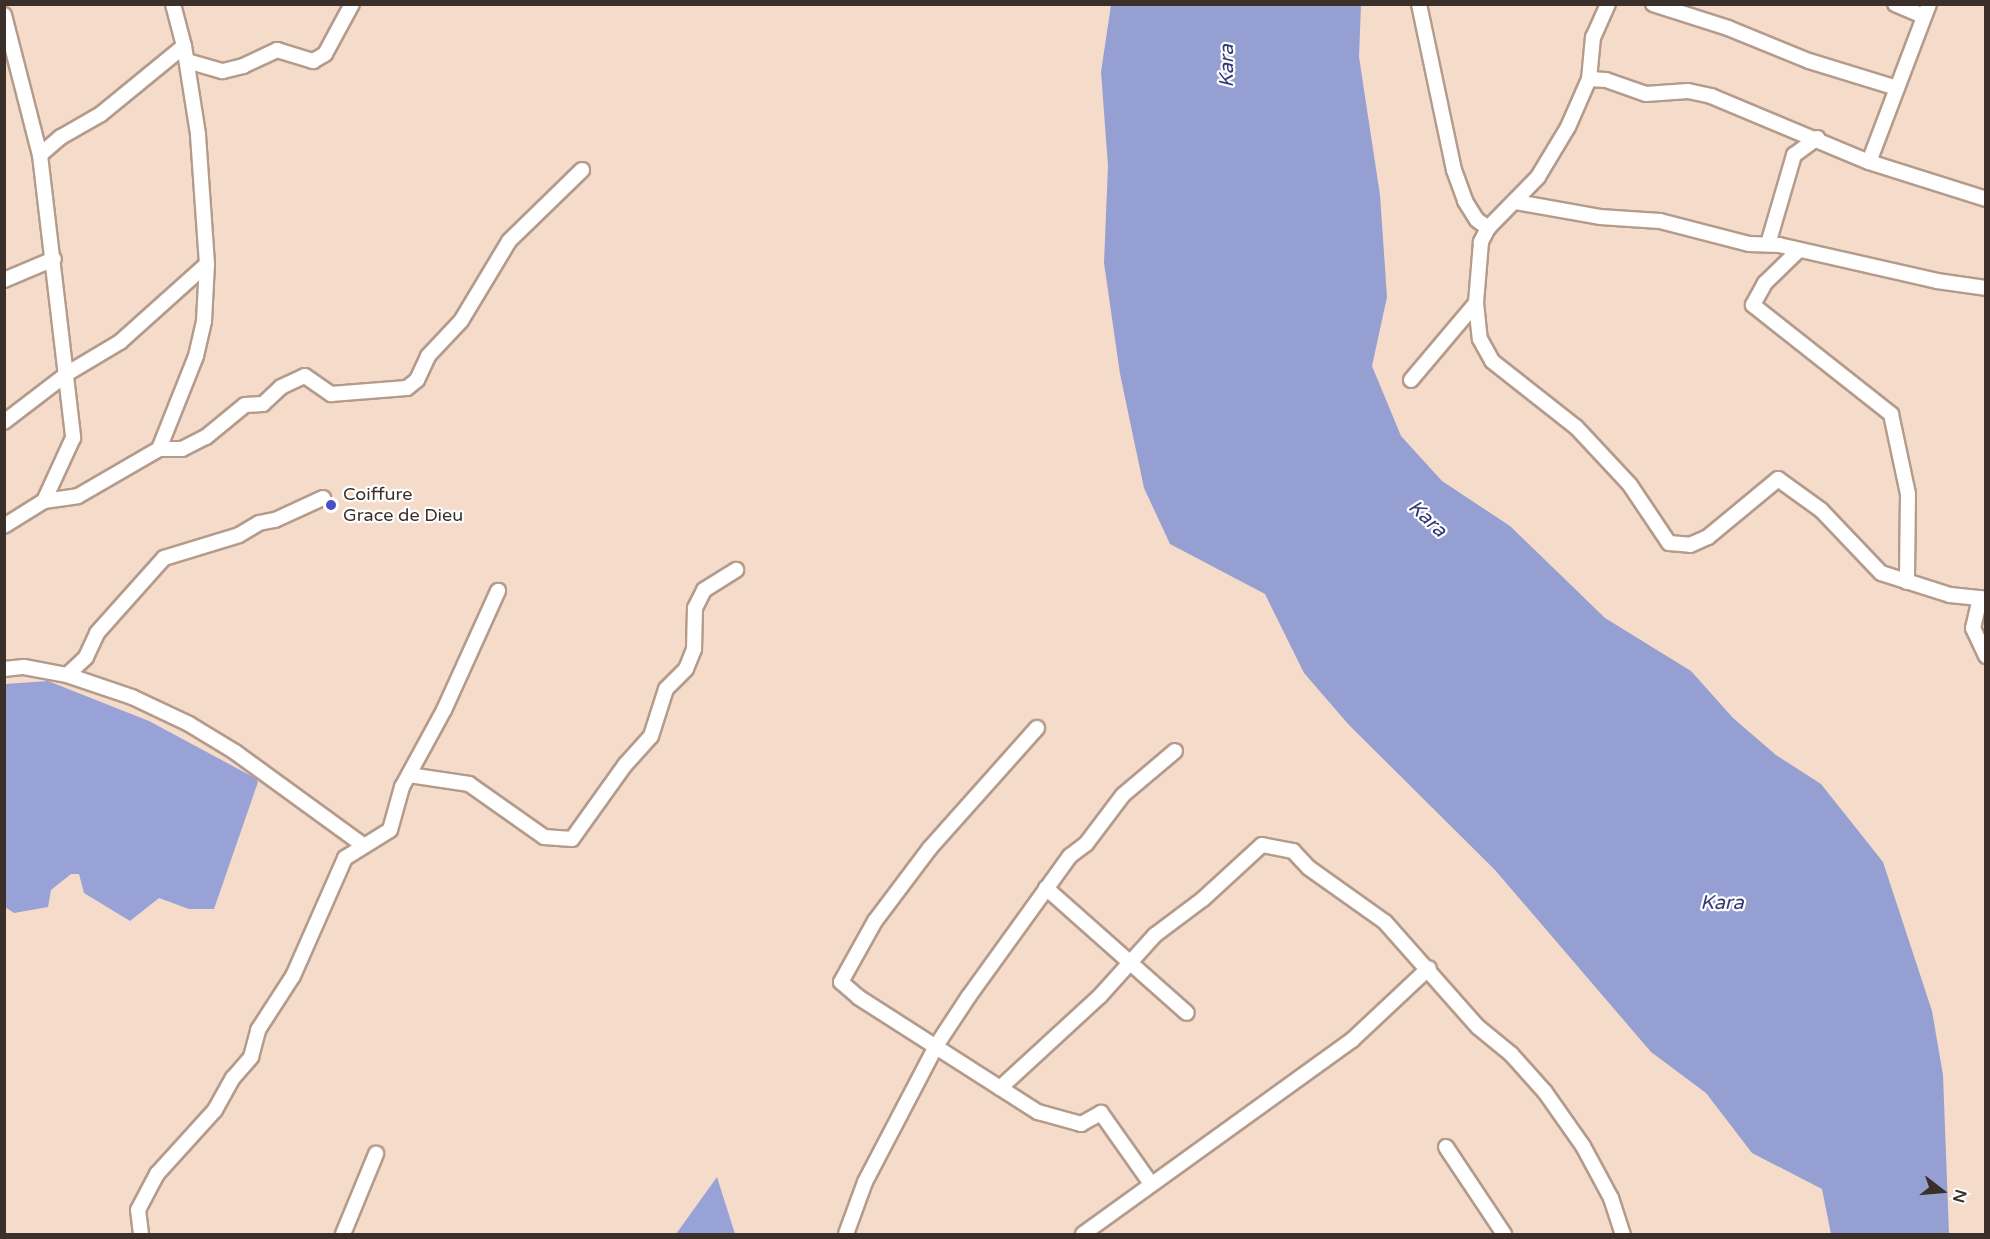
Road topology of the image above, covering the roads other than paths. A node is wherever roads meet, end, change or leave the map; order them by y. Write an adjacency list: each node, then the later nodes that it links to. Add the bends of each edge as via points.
1 (173, 4): 9 (street)
2 (351, 4): 11 (street, via 325,54 313,61 277,50 243,66 223,70)
3 (1419, 4): 20 (street, via 1454,170 1465,201)
4 (1608, 4): 12 (street, via 1593,37)
5 (1653, 4): 13 (street, via 1728,28 1809,62)
6 (1895, 4): 7 (street)
7 (1926, 10): 13 (street)
8 (4, 15): 10 (street)
9 (184, 46): 11 (street); 15 (street, via 101,114 61,137)
10 (9, 56): 15 (street)
11 (187, 61): 24 (street, via 198,134)
12 (1589, 79): 14 (street, via 1606,80 1646,94 1688,91 1711,96 1748,114); 19 (street, via 1551,156)
13 (1897, 88): 16 (street)
14 (1817, 138): 16 (street); 21 (street, via 1794,155)
15 (40, 155): 23 (street)
16 (1869, 162): 18 (street)
17 (582, 170): 31 (street, via 539,207 509,241 461,321 428,356 417,380 407,388 331,394 304,376 280,387 263,404 245,405 206,437 183,448)
18 (1984, 194)
19 (1516, 202): 20 (street); 21 (street, via 1600,217 1660,221 1749,244)
20 (1488, 228): 27 (street, via 1478,253)
21 (1768, 244): 22 (street)
22 (1798, 251): 26 (street); 36 (street, via 1765,283 1753,304 1891,414 1908,494)
23 (54, 259): 25 (street); 28 (street)
24 (207, 264): 28 (street, via 120,342); 31 (street, via 204,321 196,356)
25 (4, 280)
26 (1986, 288)
27 (1476, 303): 29 (street); 36 (street, via 1480,339 1492,361 1576,428 1636,493 1669,543 1690,544 1708,537 1778,479 1821,510 1881,573)
28 (68, 373): 30 (street); 33 (street, via 73,438)
29 (1411, 380)
30 (4, 422)
31 (159, 449): 33 (street, via 78,496)
32 (323, 498): 41 (street, via 239,535 164,558 97,633 86,657)
33 (44, 501): 34 (street)
34 (4, 526)
35 (736, 570): 44 (street, via 704,590 696,608 694,649 686,669 666,689 651,736 572,839 544,837 469,784)
36 (1907, 582): 38 (street, via 1950,595)
37 (498, 591): 44 (street)
38 (1983, 598): 39 (street, via 1973,627)
39 (1986, 656)
40 (4, 669): 41 (street, via 24,667)
41 (67, 675): 45 (street, via 132,697 189,724)
42 (1037, 728): 50 (street, via 930,848 875,921 841,982)
43 (1175, 751): 46 (street, via 1123,795)
44 (409, 776): 45 (street, via 390,830)
45 (363, 844): 55 (street, via 345,858 293,976 258,1030 251,1058 233,1078 215,1110 157,1174 138,1210)
46 (1046, 888): 47 (street); 50 (street)
47 (1131, 960): 48 (street, via 1262,845 1293,851 1309,868 1385,922); 49 (street); 51 (street, via 1100,996)
48 (1429, 968): 54 (street, via 1352,1040); 60 (street, via 1478,1027 1511,1053 1552,1101 1583,1146 1611,1198)
49 (1187, 1013)
50 (936, 1046): 51 (street); 57 (street, via 865,1182)
51 (1000, 1088): 54 (street, via 1038,1112 1082,1124 1101,1113)
52 (1446, 1147): 59 (street)
53 (376, 1154): 56 (street)
54 (1151, 1184): 58 (street)
55 (141, 1234)
56 (344, 1234)
57 (846, 1234)
58 (1083, 1234)
59 (1504, 1234)
60 (1623, 1234)

